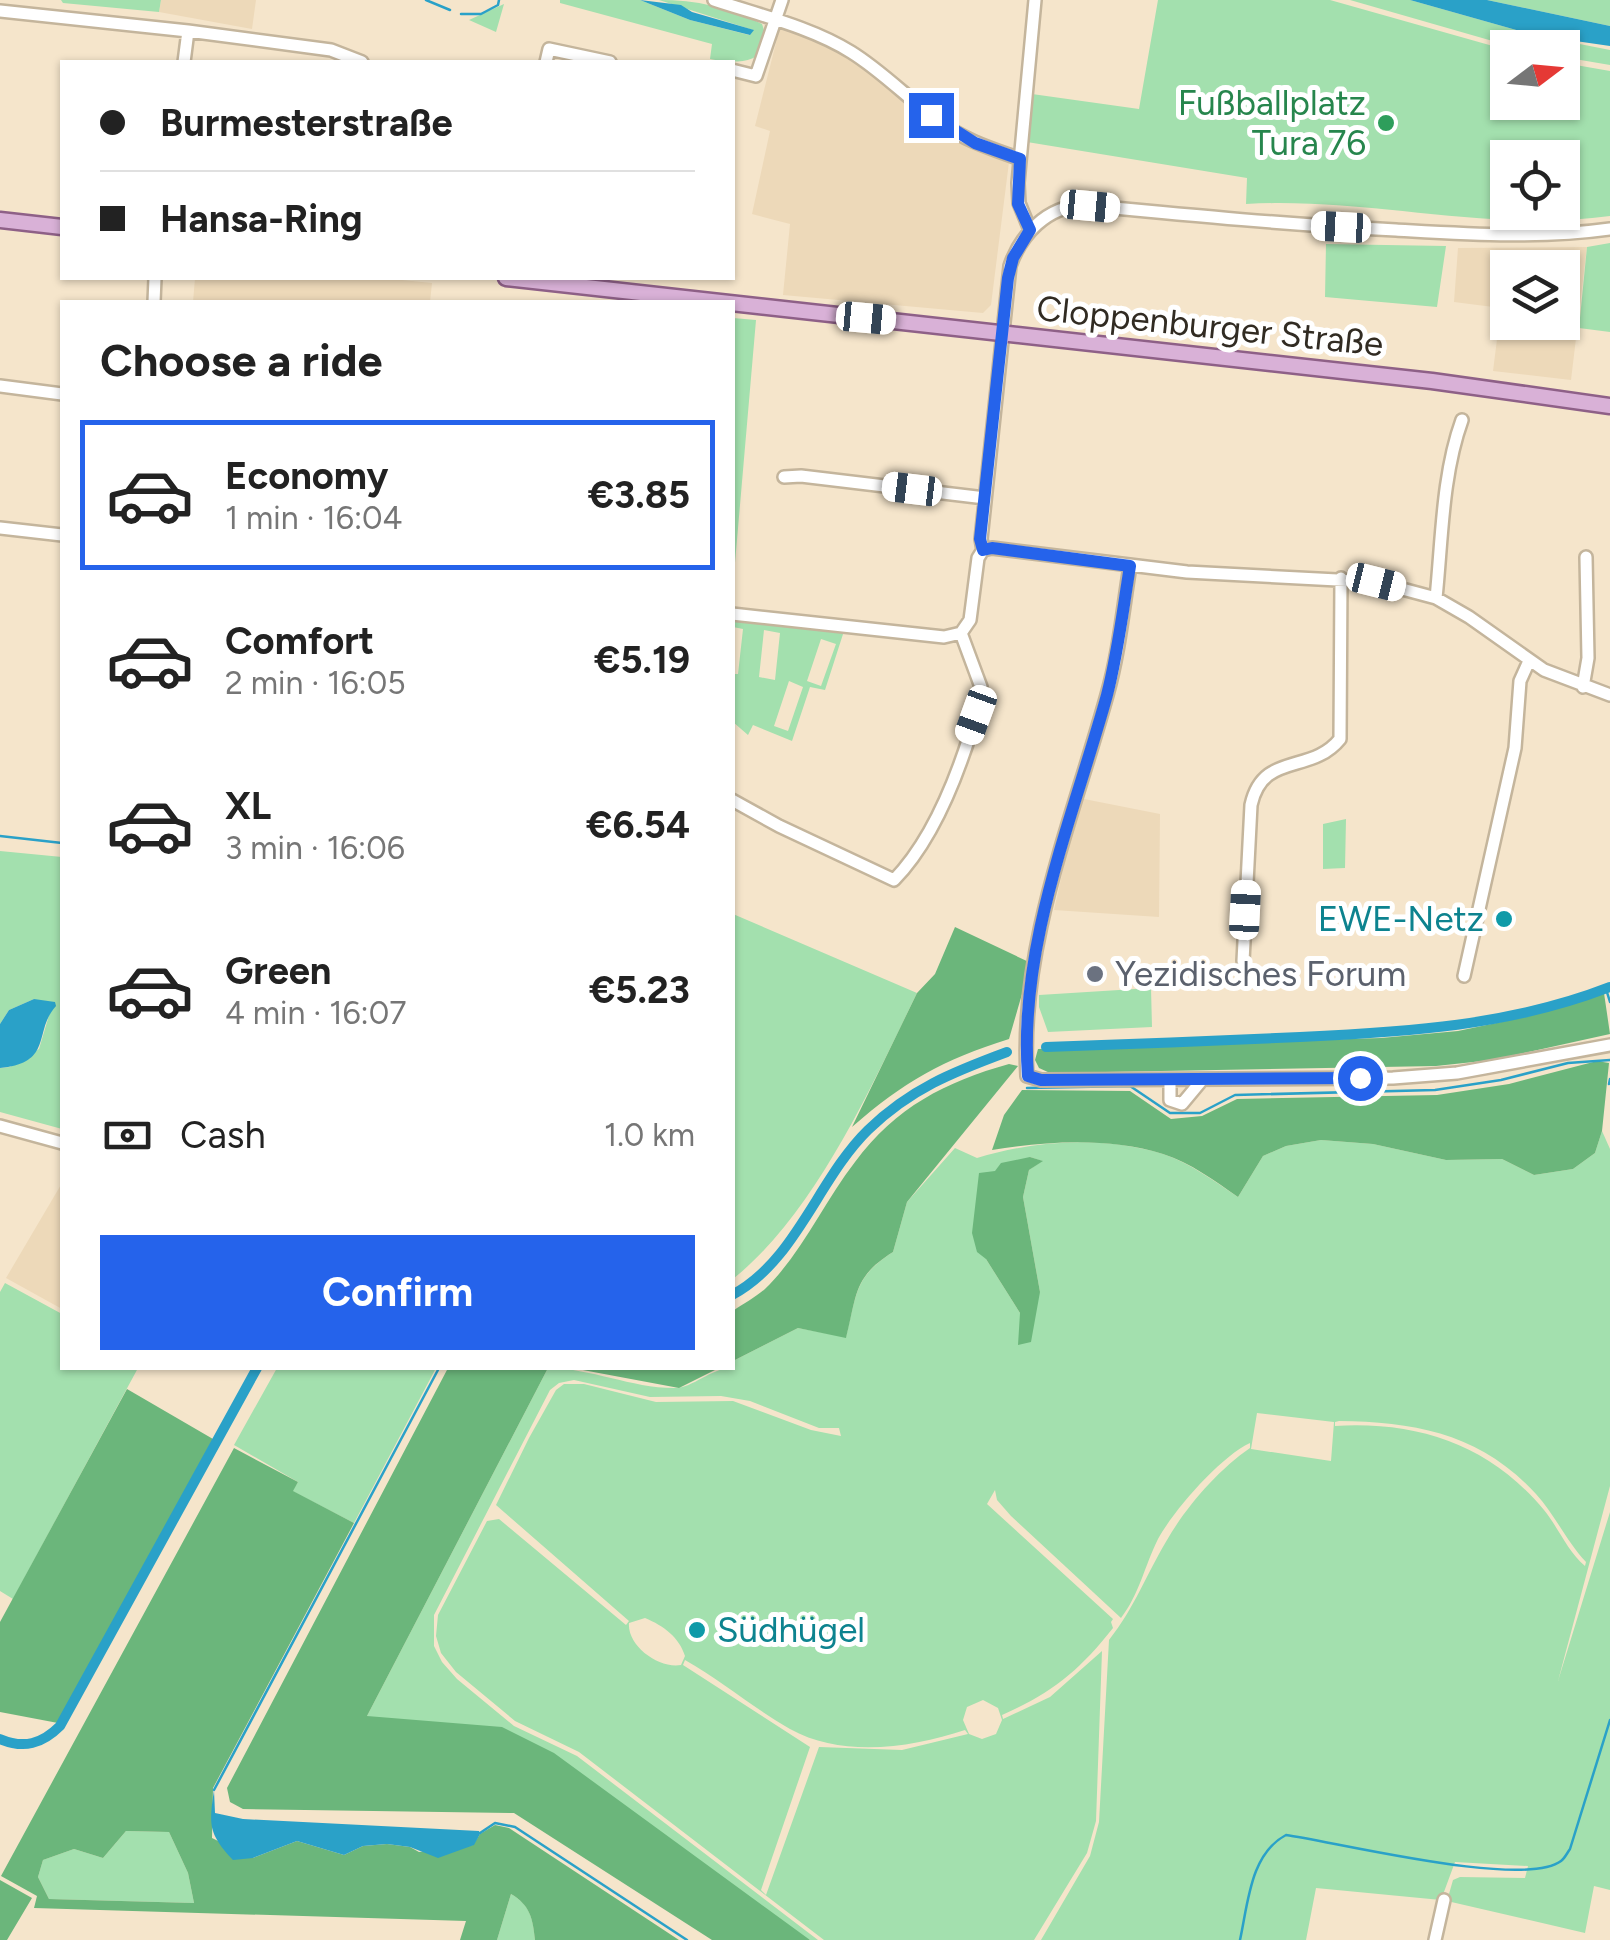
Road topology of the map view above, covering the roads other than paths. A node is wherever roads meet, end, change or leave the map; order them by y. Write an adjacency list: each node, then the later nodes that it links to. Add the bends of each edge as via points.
1 (714, 0): 6 (street)
2 (782, 0): 6 (street)
3 (1035, 0): 13 (street)
4 (43, 6): 5 (street); 7 (street)
5 (0, 11)
6 (774, 20): 12 (street, via 756,76); 13 (street, via 847,50 943,125)
7 (188, 30): 8 (street); 9 (street, via 331,50)
8 (184, 60)
9 (357, 60)
10 (546, 60): 11 (street, via 549,49)
11 (601, 60)
12 (735, 71)
13 (1020, 159): 17 (street, via 1018,204)
14 (0, 220): 15 (main road)
15 (60, 227)
16 (1610, 229): 17 (street, via 1451,233 1082,205)
17 (1030, 230): 21 (street, via 1010,266)
18 (524, 280): 19 (main road, Cloppenburger Straße)
19 (704, 300)
20 (735, 303): 21 (main road, Cloppenburger Straße)
21 (1002, 333): 24 (main road, Cloppenburger Straße); 27 (street)
22 (0, 386): 23 (street)
23 (60, 394)
24 (1610, 406)
25 (1462, 420): 34 (street)
26 (784, 476): 27 (street)
27 (985, 498): 30 (street)
28 (0, 528): 29 (street)
29 (60, 535)
30 (983, 550): 32 (street); 36 (street, via 970,620)
31 (1586, 557): 38 (street)
32 (1130, 566): 33 (street); 45 (street, via 1108,690 1063,837 1034,964 1025,1022 1028,1076)
33 (1341, 578): 34 (street); 41 (street, via 1340,739 1323,755 1270,773 1256,786)
34 (1436, 598): 37 (street)
35 (735, 614): 36 (street, via 944,638)
36 (961, 633): 40 (street, via 980,686 979,704 933,824 894,880)
37 (1529, 661): 38 (street); 42 (street)
38 (1584, 687): 39 (street)
39 (1610, 695)
40 (735, 802)
41 (1243, 961)
42 (1464, 976)
43 (1610, 1045): 44 (street, via 1457,1074)
44 (1202, 1080): 45 (street); 45 (street, via 1182,1104 1170,1100)
45 (1170, 1081)
46 (0, 1126): 47 (street)
47 (60, 1142)
48 (1444, 1900): 49 (street)
49 (1434, 1940)

